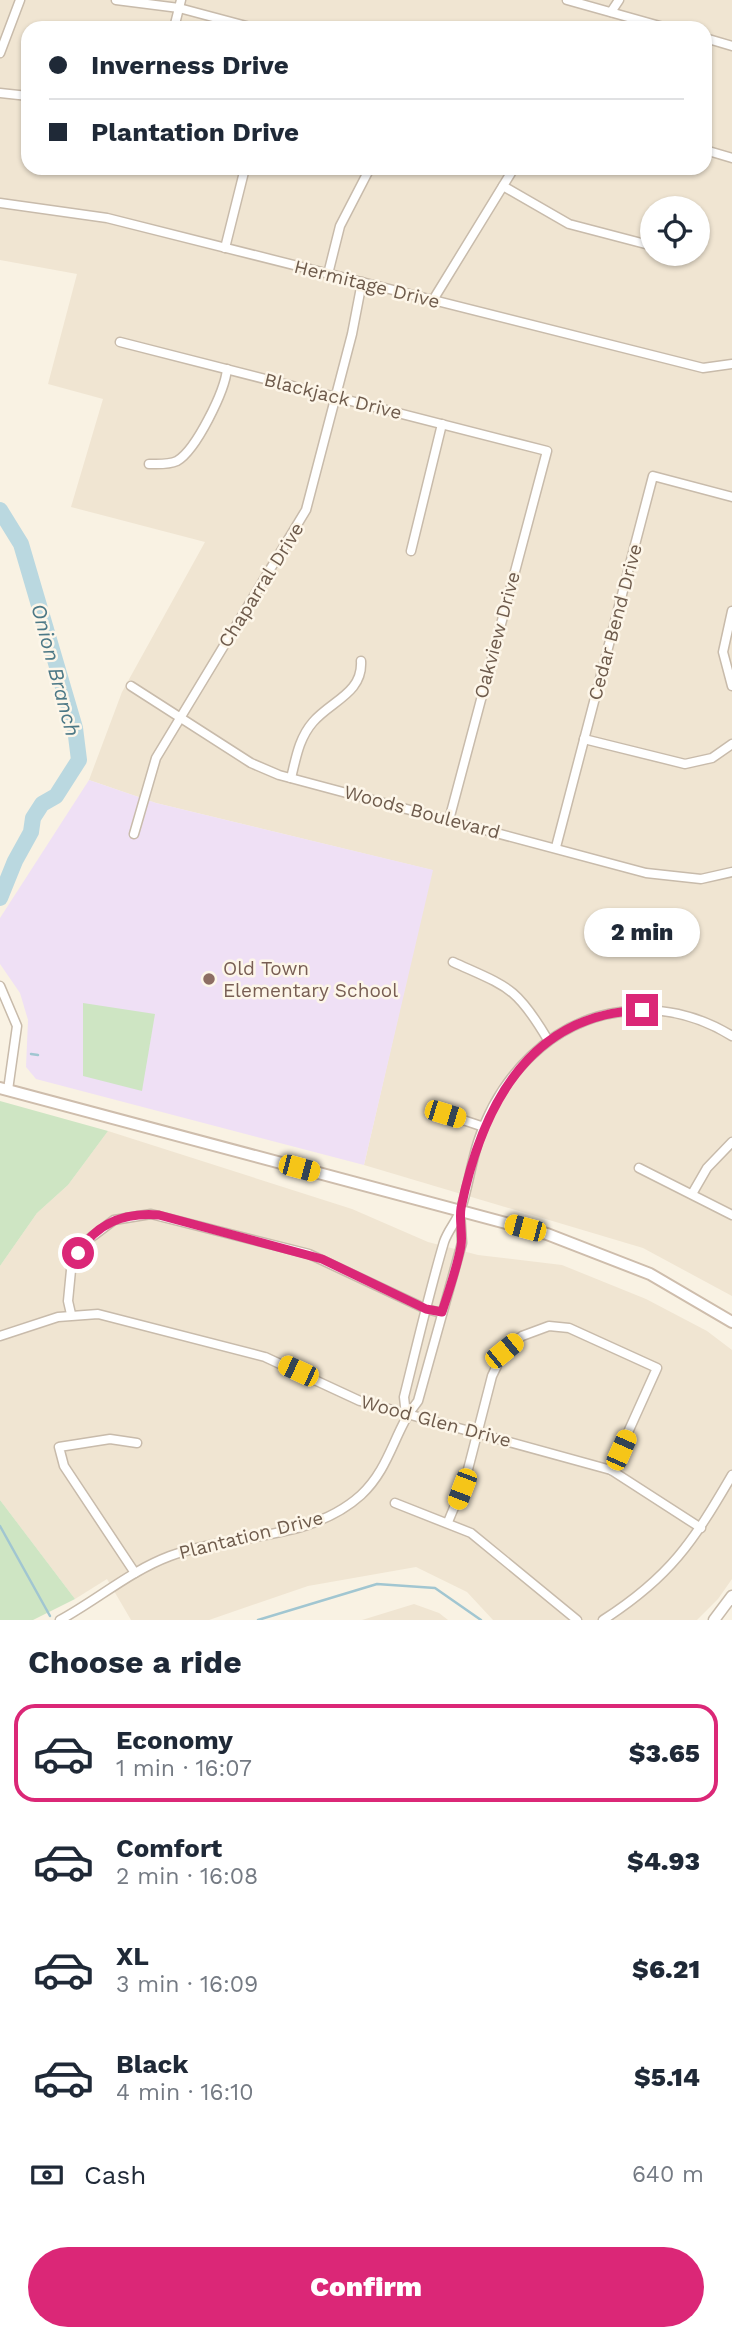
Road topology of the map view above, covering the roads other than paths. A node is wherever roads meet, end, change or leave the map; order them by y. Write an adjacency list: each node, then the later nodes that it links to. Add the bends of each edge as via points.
1 (20, 0): 12 (street)
2 (116, 0): 5 (street)
3 (567, 0): 6 (street)
4 (619, 0): 6 (street)
5 (180, 4): 7 (street); 8 (street)
6 (611, 12): 9 (street)
7 (176, 21)
8 (232, 21)
9 (641, 21)
10 (712, 40): 11 (street)
11 (732, 46)
12 (0, 53)
13 (0, 93): 14 (street)
14 (21, 95)
15 (712, 152): 16 (street)
16 (732, 158)
17 (243, 175): 23 (street)
18 (366, 175): 24 (street, via 345,213)
19 (510, 175): 20 (street)
20 (503, 186): 22 (street, via 569,224); 26 (street)
21 (0, 202): 23 (street, Hermitage Drive, via 107,218)
22 (640, 243)
23 (225, 248): 24 (street, Hermitage Drive)
24 (328, 274): 25 (street, Hermitage Drive)
25 (362, 282): 26 (street, Hermitage Drive); 30 (street, Chaparral Drive)
26 (433, 300): 28 (street, Hermitage Drive, via 703,368)
27 (120, 342): 29 (street, Blackjack Drive)
28 (732, 364)
29 (227, 369): 30 (street, Blackjack Drive); 33 (street, via 218,401 186,453 175,462)
30 (336, 397): 31 (street, Blackjack Drive); 40 (street, Chaparral Drive, via 301,522)
31 (442, 424): 32 (street, Blackjack Drive); 35 (street)
32 (547, 451): 44 (street, Oakview Drive)
33 (149, 464)
34 (732, 497): 41 (street, Cedar Bend Drive, via 653,475)
35 (411, 551)
36 (732, 611): 38 (street, via 723,652)
37 (361, 661): 43 (street, via 354,687 306,733)
38 (732, 686)
39 (131, 687): 40 (street, Woods Boulevard)
40 (178, 717): 43 (street, Woods Boulevard, via 251,763); 45 (street, Chaparral Drive, via 156,758)
41 (584, 739): 42 (street, via 685,764 712,758); 46 (street, Cedar Bend Drive)
42 (732, 744)
43 (291, 778): 44 (street, Woods Boulevard)
44 (449, 820): 46 (street, Woods Boulevard)
45 (134, 834)
46 (556, 847): 47 (street, Woods Boulevard, via 646,873 701,879)
47 (732, 872)
48 (453, 962): 51 (street, via 519,996)
49 (0, 986): 52 (street, via 17,1026)
50 (732, 1036): 51 (street, Plantation Drive, via 696,1018 642,1010 600,1015)
51 (548, 1040): 54 (street, Plantation Drive, via 513,1075)
52 (4, 1089): 58 (main road)
53 (445, 1114): 54 (street)
54 (484, 1127): 58 (street, Plantation Drive)
55 (732, 1142): 57 (street, via 707,1168)
56 (639, 1168): 57 (street)
57 (692, 1194): 59 (street)
58 (460, 1212): 60 (street, Plantation Drive, via 445,1238); 61 (street, Plantation Drive, via 462,1243); 63 (main road, via 547,1234 616,1259)
59 (732, 1215)
60 (426, 1309): 61 (street); 62 (street, via 315,1257 151,1214 114,1220 85,1242 71,1270); 65 (street, Plantation Drive, via 404,1397)
61 (442, 1312): 65 (street, Plantation Drive, via 418,1401)
62 (71, 1314): 64 (street, Wood Glen Drive); 65 (street, Wood Glen Drive, via 114,1317 265,1357 360,1401)
63 (732, 1322)
64 (0, 1336)
65 (406, 1415): 66 (street, Wood Glen Drive); 73 (street, Plantation Drive, via 383,1468 360,1496 336,1513 295,1528 182,1551)
66 (478, 1433): 68 (street, Wood Glen Drive); 68 (street, via 492,1376 504,1351 523,1336 549,1326 569,1328 657,1368); 71 (street)
67 (137, 1443): 73 (street, via 110,1439 59,1447 64,1466)
68 (611, 1470): 72 (street, Wood Glen Drive)
69 (732, 1475): 72 (street)
70 (394, 1503): 71 (street)
71 (448, 1522): 76 (street, via 489,1546)
72 (701, 1528): 77 (street, via 653,1585)
73 (135, 1573): 75 (street, Plantation Drive)
74 (732, 1596): 78 (street)
75 (60, 1620)
76 (577, 1620)
77 (603, 1620)
78 (714, 1620)

